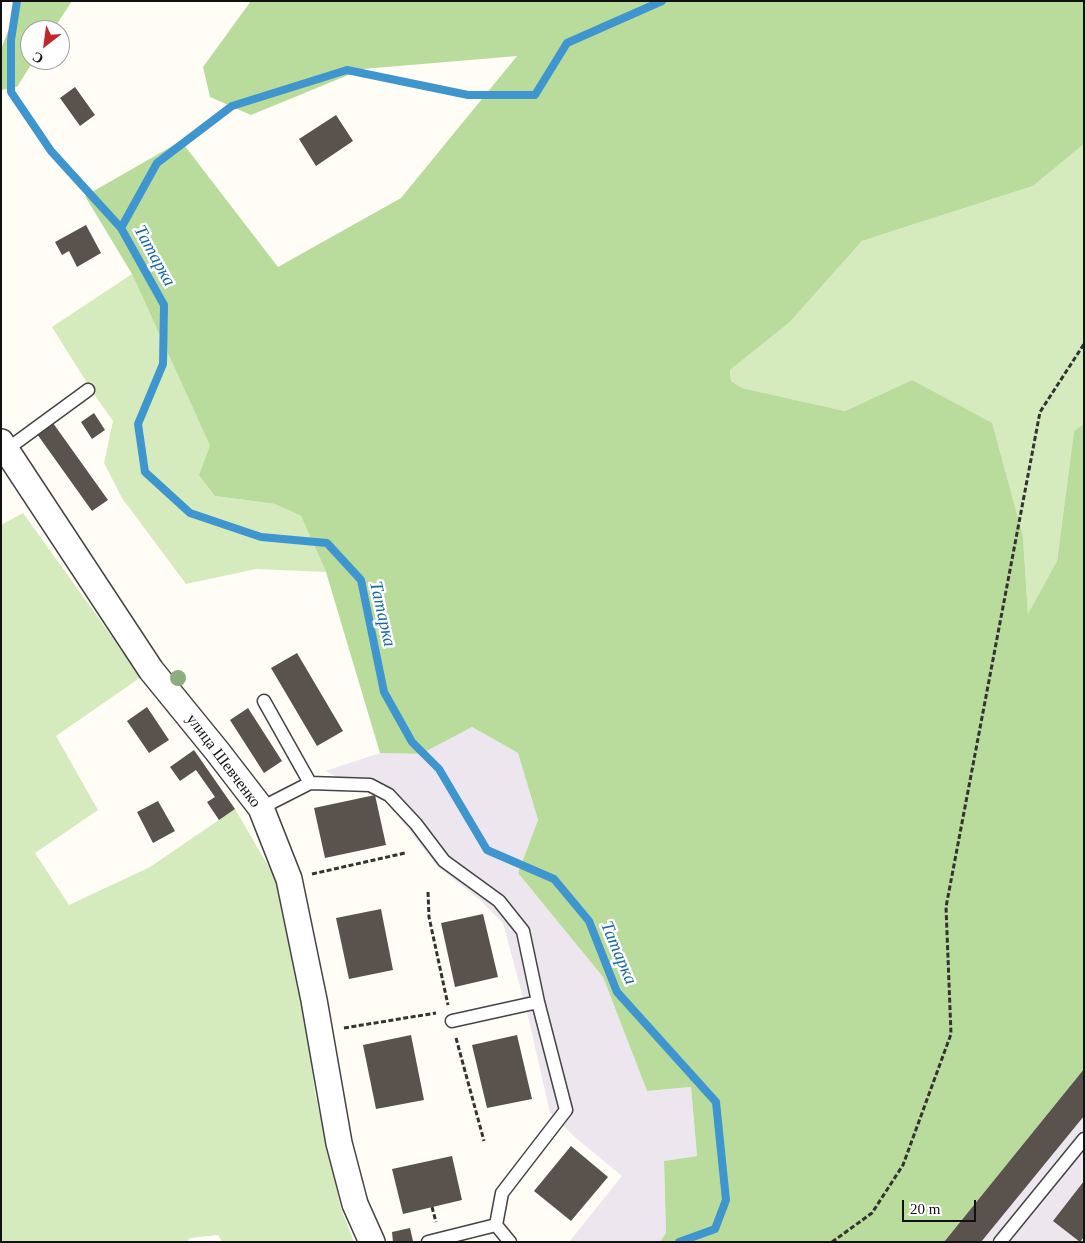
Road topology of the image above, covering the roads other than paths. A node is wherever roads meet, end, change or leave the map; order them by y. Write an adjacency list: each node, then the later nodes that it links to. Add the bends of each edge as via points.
1 (88, 390): 2 (lane)
2 (4, 446): 5 (street, улица Шевченко, via 151,670)
3 (264, 701): 4 (lane)
4 (310, 782): 5 (lane); 6 (lane, via 370,785 389,795 444,861 499,902 523,931)
5 (260, 808): 10 (street, улица Шевченко, via 289,879 339,1143 356,1204)
6 (538, 1002): 7 (lane); 9 (lane, via 566,1110 502,1193)
7 (452, 1021)
8 (1084, 1139): 13 (lane)
9 (496, 1225): 11 (lane); 12 (lane)
10 (372, 1242)
11 (428, 1242)
12 (510, 1242)
13 (1000, 1242)

